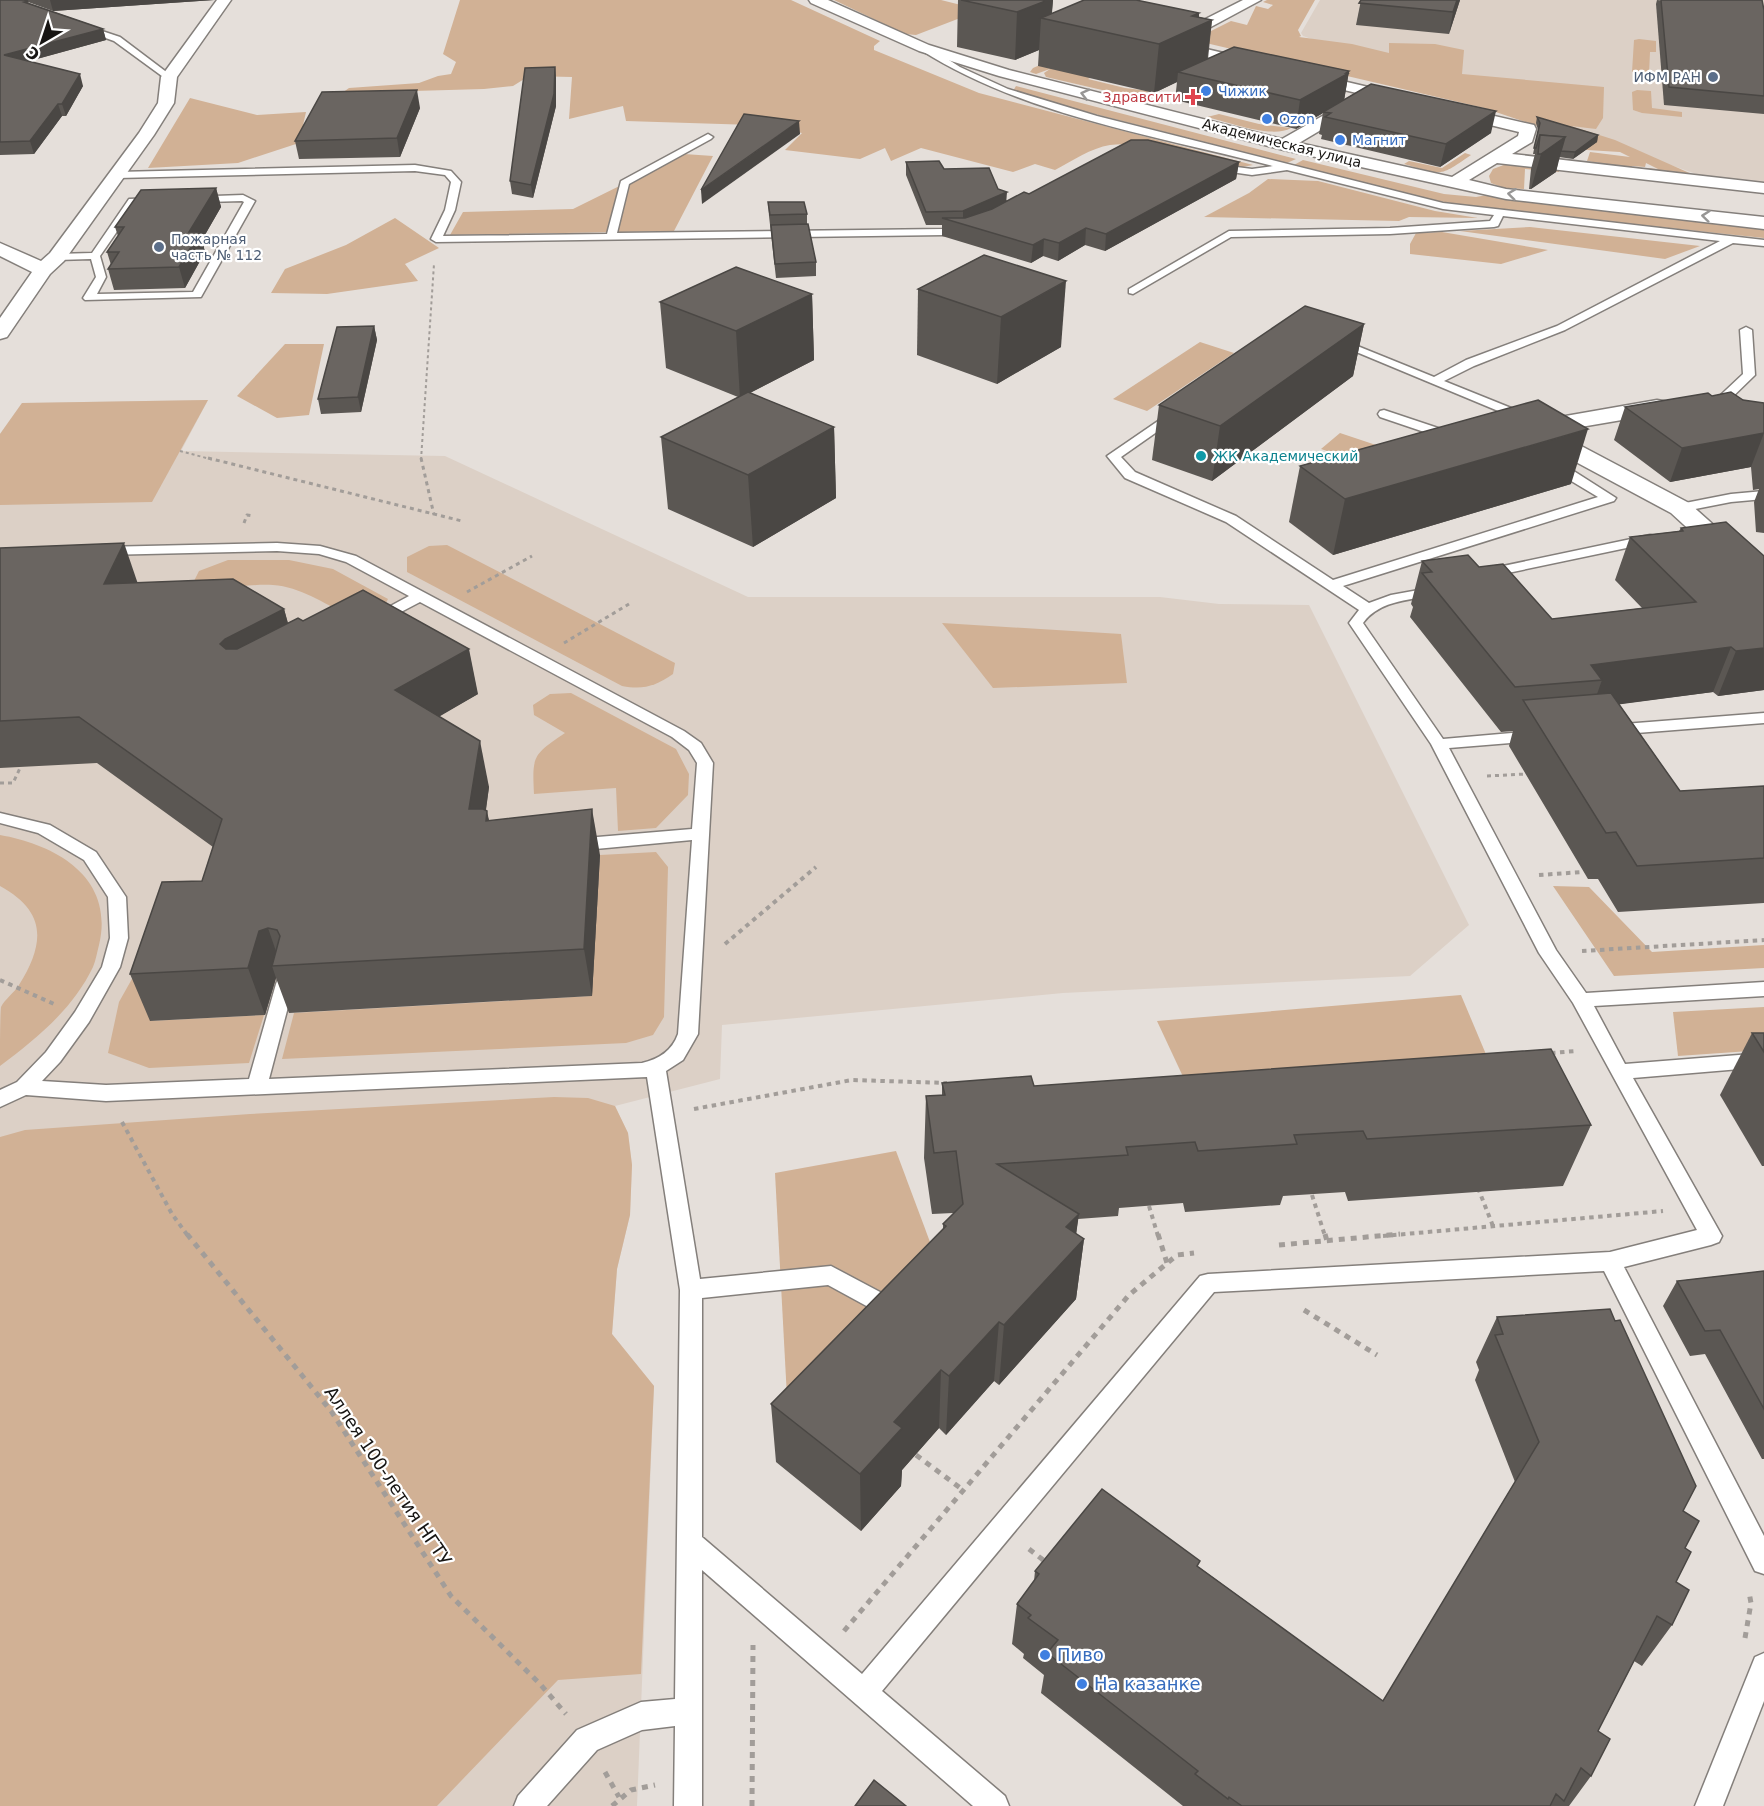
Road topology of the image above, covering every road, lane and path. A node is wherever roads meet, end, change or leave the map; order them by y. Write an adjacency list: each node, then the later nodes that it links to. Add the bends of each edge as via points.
1 (224, 0): 15 (street)
2 (816, 0): 10 (street, Академическая улица)
3 (1254, 0): 6 (street)
4 (69, 22): 15 (lane, via 117,39)
5 (1175, 23): 6 (street)
6 (1198, 28): 9 (street)
7 (1147, 39): 9 (street)
8 (943, 41): 10 (street)
9 (1167, 44): 11 (street)
10 (924, 48): 13 (street, Академическая улица); 23 (lane, via 957,69 1005,91)
11 (1239, 61): 14 (street); 20 (street, via 1381,95)
12 (1025, 64): 13 (street)
13 (1004, 73): 18 (street, Академическая улица, one-way to 13)
14 (1214, 73)
15 (169, 77): 24 (street, via 166,103)
16 (1160, 99): 18 (street)
17 (1430, 106): 21 (street, via 1528,129 1526,138)
18 (1141, 108): 20 (street, Академическая улица)
19 (708, 137): 30 (lane, via 624,183)
20 (1284, 145): 25 (street, Академическая улица)
21 (1494, 157): 25 (street); 26 (street)
22 (1201, 164): 23 (lane, via 1252,172)
23 (1286, 167): 27 (lane, via 1443,206)
24 (117, 175): 31 (lane, via 415,168 448,173 456,182 450,210); 36 (street)
25 (1456, 184): 28 (street, Академическая улица, one-way to 25, via 1506,194)
26 (1764, 188)
27 (1499, 214): 32 (lane); 37 (lane, via 1494,224 1390,231 1229,234)
28 (1764, 223)
29 (979, 225): 30 (lane, via 944,232)
30 (611, 237): 31 (lane)
31 (436, 239): 52 (path, via 420,455)
32 (1732, 239): 33 (lane); 41 (lane, via 1560,328)
33 (1764, 243)
34 (0, 249): 36 (street)
35 (95, 256): 35 (lane, via 101,277 90,298 197,295 250,201 133,201); 36 (lane)
36 (50, 264): 39 (street)
37 (1133, 291)
38 (1746, 330): 43 (lane, via 1749,375)
39 (0, 333)
40 (1322, 334): 41 (lane)
41 (1435, 381): 46 (lane)
42 (1188, 404): 59 (lane, via 1113,456 1130,475 1231,519)
43 (1710, 411): 45 (street); 46 (street, via 1658,407 1562,423)
44 (1384, 414): 47 (lane, via 1452,437)
45 (1742, 416)
46 (1556, 430): 51 (street, via 1556,442)
47 (1463, 437)
48 (180, 451): 52 (path)
49 (1538, 455): 59 (lane, via 1609,498)
50 (1764, 495): 51 (lane)
51 (1680, 508): 58 (street, via 1695,532)
52 (434, 514): 53 (path)
53 (462, 521)
54 (1662, 537): 57 (lane)
55 (84, 552): 61 (lane, via 277,547 320,550 351,559)
56 (532, 556): 63 (path)
57 (1472, 578)
58 (1764, 584)
59 (1332, 585): 64 (lane)
60 (1450, 586): 64 (lane)
61 (420, 596): 63 (lane); 65 (lane)
62 (629, 604): 66 (path)
63 (439, 606): 66 (lane)
64 (1368, 609): 70 (lane, via 1356,623)
65 (360, 628)
66 (537, 658): 76 (lane, via 696,747 705,763)
67 (1764, 718): 68 (lane)
68 (1591, 732)
69 (1557, 734): 70 (lane)
70 (1439, 744): 82 (lane)
71 (21, 766): 74 (path, via 13,783)
72 (1526, 774): 73 (path)
73 (1483, 776)
74 (0, 783)
75 (0, 818): 88 (lane, via 44,829 90,856 117,897 118,938 111,967)
76 (700, 834): 77 (lane); 83 (lane)
77 (560, 846)
78 (816, 867): 83 (path)
79 (1583, 872): 80 (path)
80 (1538, 875)
81 (1764, 940): 82 (path)
82 (1548, 953): 87 (lane)
83 (692, 971): 92 (lane, via 685,1044 678,1054)
84 (0, 980): 88 (path)
85 (285, 984): 96 (lane)
86 (1764, 989): 87 (lane)
87 (1581, 1000): 89 (lane)
88 (82, 1017): 95 (lane, via 53,1057)
89 (1607, 1049): 90 (path); 93 (lane)
90 (1540, 1054)
91 (1764, 1060): 93 (lane)
92 (656, 1068): 96 (lane); 99 (lane)
93 (1619, 1072): 103 (lane)
94 (955, 1083): 99 (path, via 852,1080)
95 (24, 1087): 97 (lane); 98 (lane)
96 (257, 1087): 97 (lane)
97 (106, 1093): 127 (path, Аллея 100-летия НГТУ, via 172,1214 332,1411 451,1596 540,1684)
98 (0, 1099)
99 (663, 1114): 110 (lane)
100 (1476, 1183): 104 (path)
101 (1312, 1195): 105 (path)
102 (1149, 1206): 109 (path)
103 (1695, 1208): 104 (path); 108 (lane, via 1711,1236)
104 (1493, 1226): 105 (path)
105 (1327, 1241): 106 (path)
106 (1269, 1246)
107 (1200, 1253): 109 (path, via 1177,1255)
108 (1610, 1261): 116 (lane, via 1208,1283); 118 (lane)
109 (1167, 1263): 115 (path, via 1129,1295)
110 (691, 1290): 111 (lane, via 831,1275); 117 (lane)
111 (872, 1299)
112 (1330, 1326): 113 (path)
113 (1377, 1355)
114 (916, 1455): 115 (path)
115 (963, 1490): 122 (path)
116 (1002, 1529): 119 (path); 125 (lane)
117 (690, 1543): 121 (lane); 126 (lane)
118 (1764, 1562)
119 (1055, 1570)
120 (1748, 1581): 123 (path, via 1751,1603)
121 (753, 1599): 125 (lane); 132 (path)
122 (835, 1640)
123 (1744, 1643)
124 (1764, 1666): 134 (lane)
125 (863, 1694): 133 (lane)
126 (689, 1712): 127 (lane, via 641,1716); 131 (lane)
127 (587, 1740): 129 (lane)
128 (638, 1785): 130 (path)
129 (528, 1806)
130 (612, 1806)
131 (688, 1806)
132 (752, 1806)
133 (995, 1806)
134 (1709, 1806)

